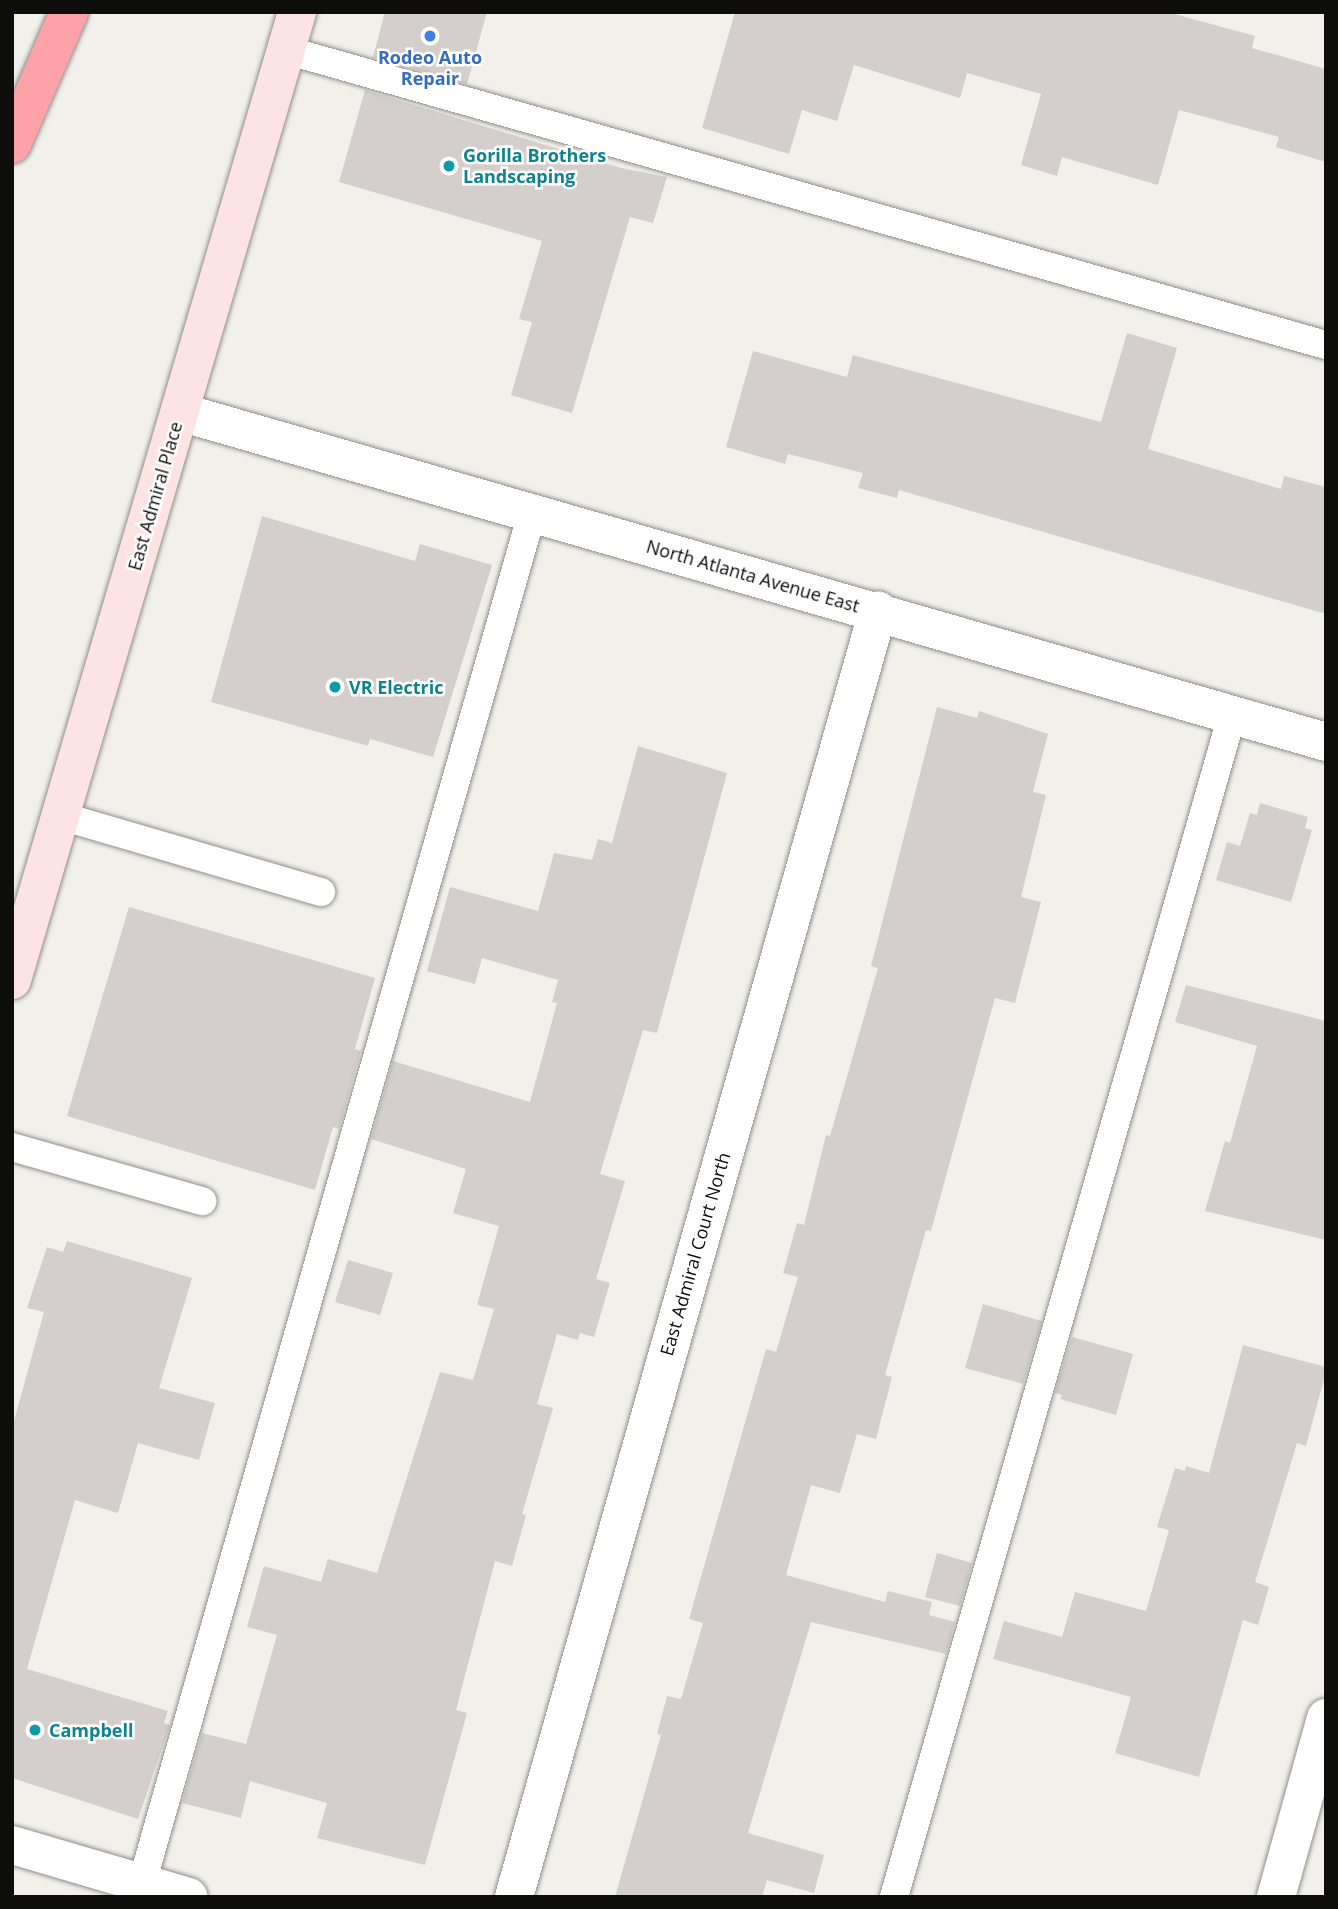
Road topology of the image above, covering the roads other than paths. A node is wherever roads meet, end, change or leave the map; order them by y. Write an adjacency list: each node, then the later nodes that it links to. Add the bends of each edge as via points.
1 (68, 12): 4 (highway)
2 (297, 12): 3 (main road, East Admiral Place)
3 (286, 50): 5 (lane); 6 (main road, East Admiral Place)
4 (12, 144)
5 (1326, 345)
6 (180, 412): 7 (street, North Atlanta Avenue East); 11 (main road, East Admiral Place)
7 (532, 513): 8 (street, North Atlanta Avenue East); 18 (lane)
8 (878, 611): 9 (street, North Atlanta Avenue East); 20 (street, East Admiral Court North)
9 (1232, 715): 10 (street, North Atlanta Avenue East); 21 (lane)
10 (1326, 742)
11 (61, 816): 12 (lane); 13 (main road, East Admiral Place)
12 (321, 892)
13 (12, 979)
14 (12, 1147): 15 (lane)
15 (202, 1201)
16 (1326, 1718): 22 (street)
17 (12, 1845): 18 (street)
18 (140, 1890): 19 (street)
19 (189, 1897)
20 (514, 1897)
21 (894, 1897)
22 (1276, 1897)

